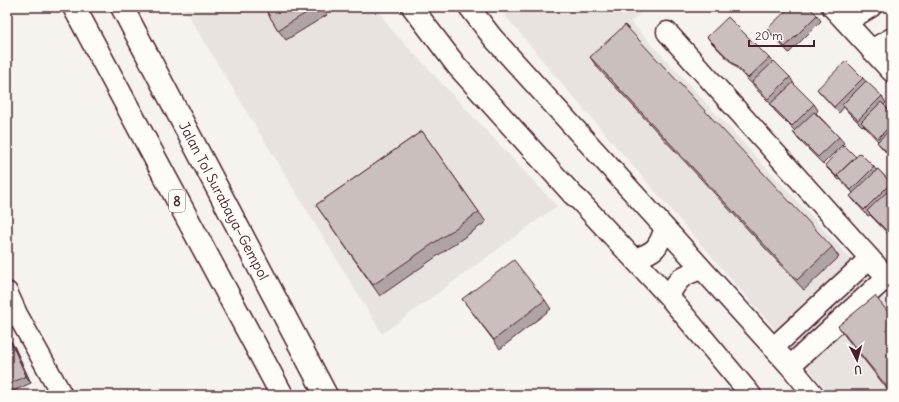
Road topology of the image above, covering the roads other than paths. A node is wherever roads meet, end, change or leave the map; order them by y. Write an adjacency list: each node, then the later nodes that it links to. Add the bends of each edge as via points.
1 (74, 7): 23 (highway, 8)
2 (122, 7): 24 (highway, Jalan Tol Surabaya–Gempol)
3 (412, 7): 14 (street, via 456,65)
4 (469, 7): 12 (street, via 493,38)
5 (832, 7): 7 (street)
6 (871, 7): 7 (street)
7 (846, 22): 10 (street)
8 (667, 32): 13 (street)
9 (892, 38): 10 (street)
10 (871, 50): 11 (street)
11 (892, 72)
12 (665, 228): 14 (street, via 660,243 649,254); 15 (street)
13 (870, 258): 16 (street); 20 (street)
14 (634, 259): 18 (street)
15 (702, 269): 18 (street, via 685,275 674,285); 20 (street)
16 (890, 280): 21 (street)
17 (7, 292): 19 (street)
18 (669, 297): 25 (street)
19 (12, 316): 22 (street)
20 (773, 348): 21 (street)
21 (790, 366): 26 (street)
22 (62, 395)
23 (282, 395)
24 (326, 395)
25 (751, 395)
26 (814, 395)

